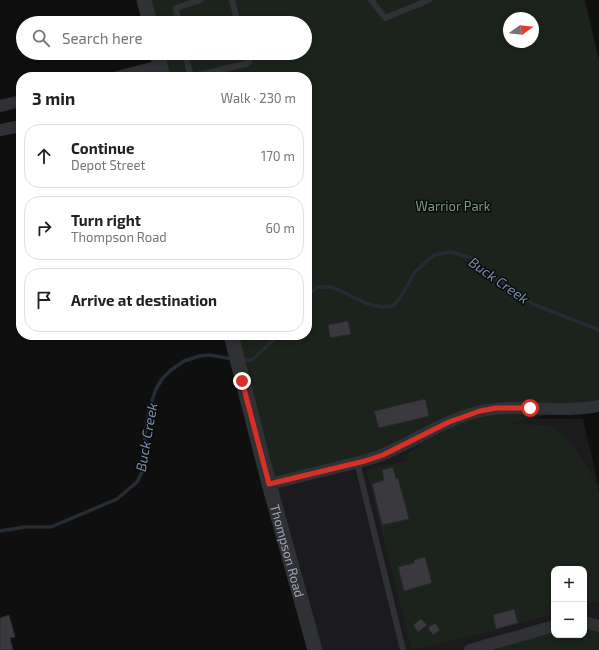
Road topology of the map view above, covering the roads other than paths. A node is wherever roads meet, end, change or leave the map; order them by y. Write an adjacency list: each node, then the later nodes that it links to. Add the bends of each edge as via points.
1 (144, 0): 6 (street)
2 (201, 0): 7 (lane, via 176,8)
3 (232, 0): 8 (lane)
4 (371, 0): 5 (lane, via 385,18)
5 (429, 0)
6 (148, 16)
7 (177, 16)
8 (236, 16)
9 (186, 60): 13 (lane)
10 (249, 60): 14 (lane, via 246,64)
11 (160, 65): 12 (street)
12 (135, 72)
13 (189, 72)
14 (212, 72)
15 (16, 102): 16 (street)
16 (0, 106)
17 (16, 127): 18 (street)
18 (0, 130)
19 (232, 340): 22 (street, Thompson Road)
20 (599, 406): 21 (street, via 578,409 496,408 480,411 437,427 383,455)
21 (357, 462): 22 (street); 27 (lane)
22 (269, 484): 26 (street, Thompson Road)
23 (587, 623): 24 (street)
24 (599, 626)
25 (551, 627): 28 (street)
26 (316, 650)
27 (403, 650)
28 (470, 650)

